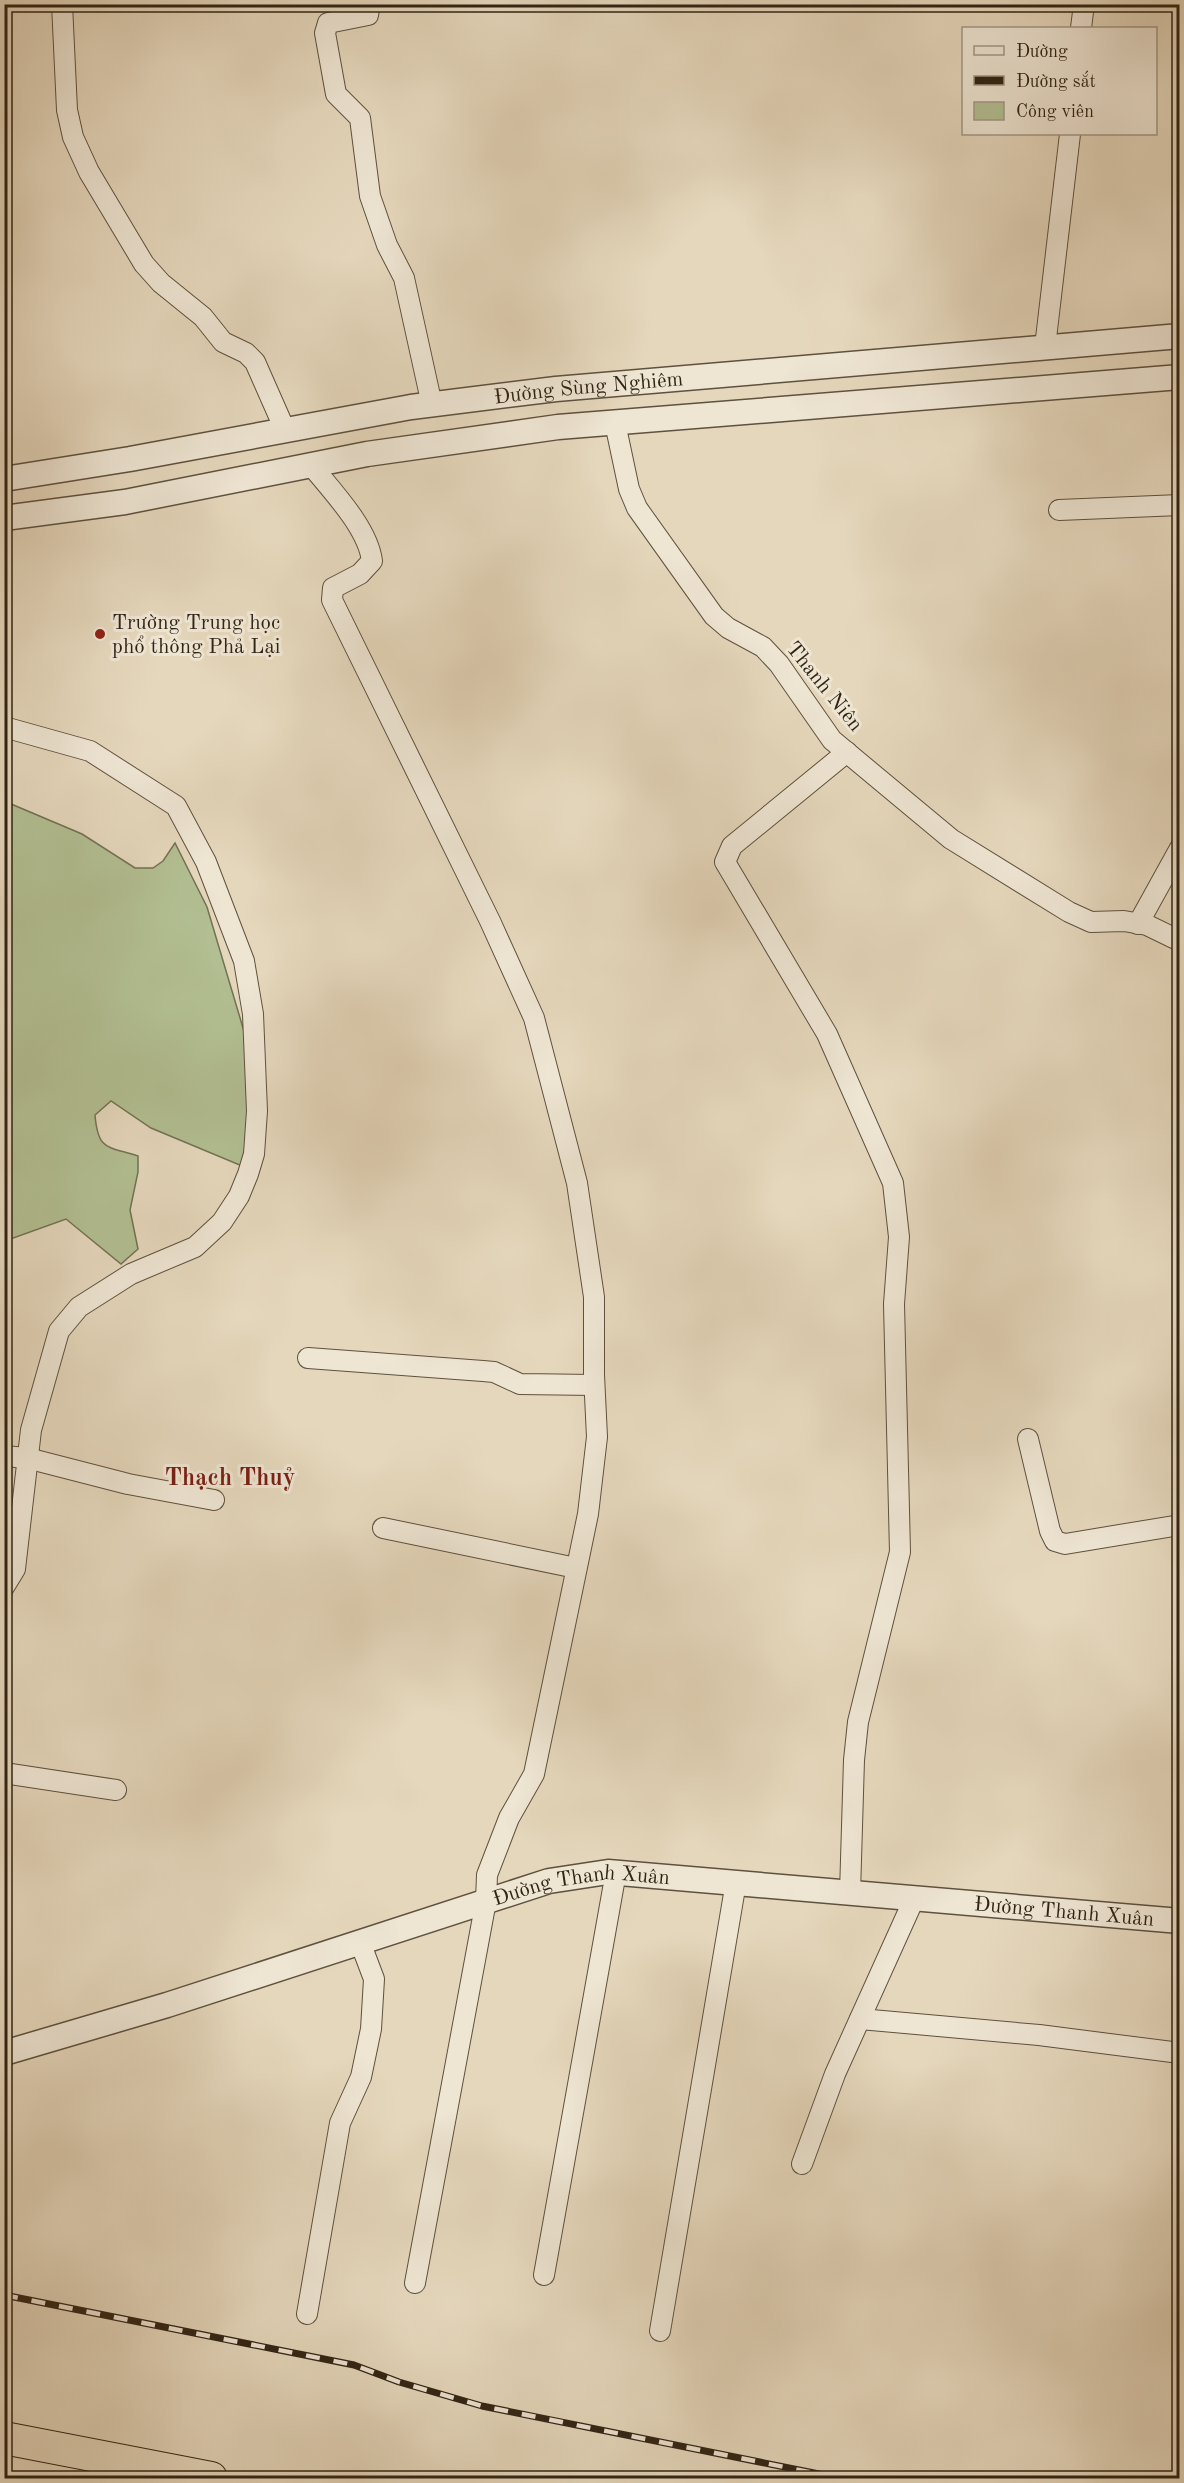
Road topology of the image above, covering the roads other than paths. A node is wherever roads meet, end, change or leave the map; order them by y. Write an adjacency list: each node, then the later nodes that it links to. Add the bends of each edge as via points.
1 (62, 4): 11 (street, via 67,110 73,137 89,172 144,264 204,317 223,342 255,362)
2 (370, 4): 9 (street, via 368,15 328,23 325,33 336,94 360,118 370,196 387,246 404,278)
3 (1084, 4): 4 (street)
4 (1081, 27)
5 (1070, 135): 7 (street)
6 (1179, 336): 7 (street, Đường Sùng Nghiêm)
7 (1045, 347): 9 (street, Đường Sùng Nghiêm, via 556,389)
8 (1179, 377): 10 (street, Đường Sùng Nghiêm)
9 (432, 405): 11 (street, Đường Sùng Nghiêm)
10 (615, 423): 12 (street, Đường Sùng Nghiêm, via 455,441); 18 (street, Thanh Niên, via 637,508 714,616 763,647 832,740)
11 (285, 430): 13 (street, Đường Sùng Nghiêm)
12 (311, 465): 16 (street, Đường Sùng Nghiêm, via 125,502); 23 (street, via 371,550 372,561 360,574 333,588 332,600 534,1018 577,1182 594,1297)
13 (4, 479)
14 (1179, 505): 15 (street)
15 (1059, 510)
16 (4, 518)
17 (4, 727): 26 (street, via 90,751 176,806 206,862 244,961 253,1014 257,1111 251,1164 239,1196 222,1222 195,1247 131,1274 79,1307 58,1331)
18 (847, 752): 20 (street, Thanh Niên, via 951,839 1069,912 1091,922); 36 (street, via 732,846 725,862 827,1034 893,1183 899,1237 894,1304 900,1552 858,1722)
19 (1179, 848): 20 (street)
20 (1138, 924): 21 (street, Thanh Niên)
21 (1179, 941)
22 (308, 1358): 23 (street, via 494,1372 520,1384)
23 (594, 1385): 30 (street, via 597,1437 588,1514)
24 (1028, 1439): 28 (street, via 1055,1541 1065,1544)
25 (4, 1456): 26 (street)
26 (27, 1458): 27 (street, via 128,1484); 31 (street, via 15,1569)
27 (214, 1500)
28 (1179, 1525)
29 (382, 1528): 30 (street)
30 (576, 1568): 38 (street, via 534,1774 508,1818 487,1875)
31 (4, 1587)
32 (4, 1773): 33 (street)
33 (116, 1790)
34 (616, 1872): 35 (street, Đường Thanh Xuân); 38 (street, Đường Thanh Xuân, via 549,1881); 45 (street)
35 (736, 1882): 36 (street, Đường Thanh Xuân); 48 (street)
36 (850, 1893): 37 (street, Đường Thanh Xuân)
37 (914, 1899): 39 (street, Đường Thanh Xuân); 41 (street)
38 (486, 1901): 40 (street, Đường Thanh Xuân); 46 (street)
39 (1179, 1922)
40 (360, 1942): 42 (street, Đường Thanh Xuân); 47 (street, via 374,1979 371,2029 361,2077 340,2123)
41 (860, 2019): 43 (street, via 1039,2035); 44 (street)
42 (4, 2053)
43 (1179, 2053)
44 (802, 2164)
45 (543, 2275)
46 (415, 2283)
47 (307, 2314)
48 (660, 2331)
49 (4, 2438): 50 (highway)
50 (211, 2478)

